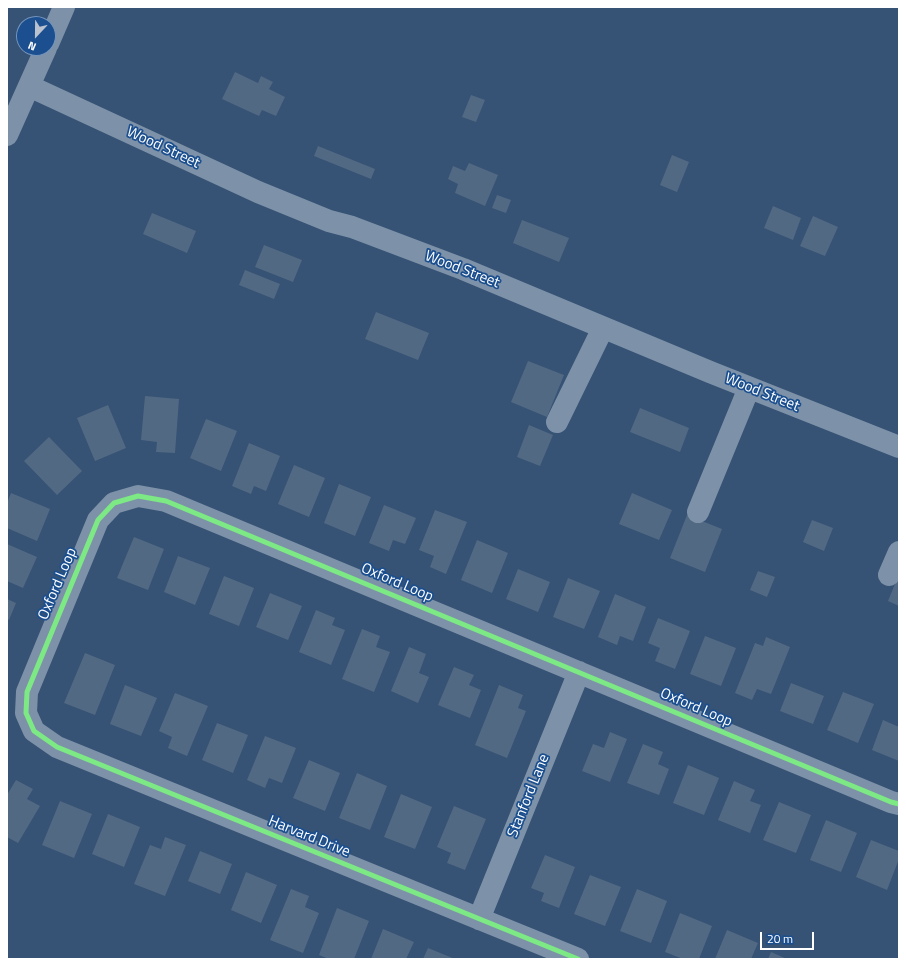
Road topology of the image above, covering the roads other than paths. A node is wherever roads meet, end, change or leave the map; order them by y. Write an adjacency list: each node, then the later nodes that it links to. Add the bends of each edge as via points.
1 (64, 7): 2 (street)
2 (56, 26)
3 (42, 56): 4 (street)
4 (29, 86): 5 (street); 6 (street, Wood Street, via 258,192 329,221 352,227 463,269)
5 (7, 136)
6 (603, 328): 7 (street, Wood Street); 8 (street)
7 (749, 388): 9 (street, Wood Street); 10 (street)
8 (557, 422)
9 (899, 447)
10 (698, 512)
11 (899, 552): 12 (street)
12 (889, 575)
13 (579, 672): 14 (street, Oxford Loop, via 166,501 138,496 114,503 98,520 27,692 26,713); 15 (street, Oxford Loop); 16 (street, Stanford Lane)
14 (34, 731): 16 (street, Harvard Drive, via 57,747)
15 (899, 804)
16 (479, 919): 17 (street, Harvard Drive)
17 (578, 959)

